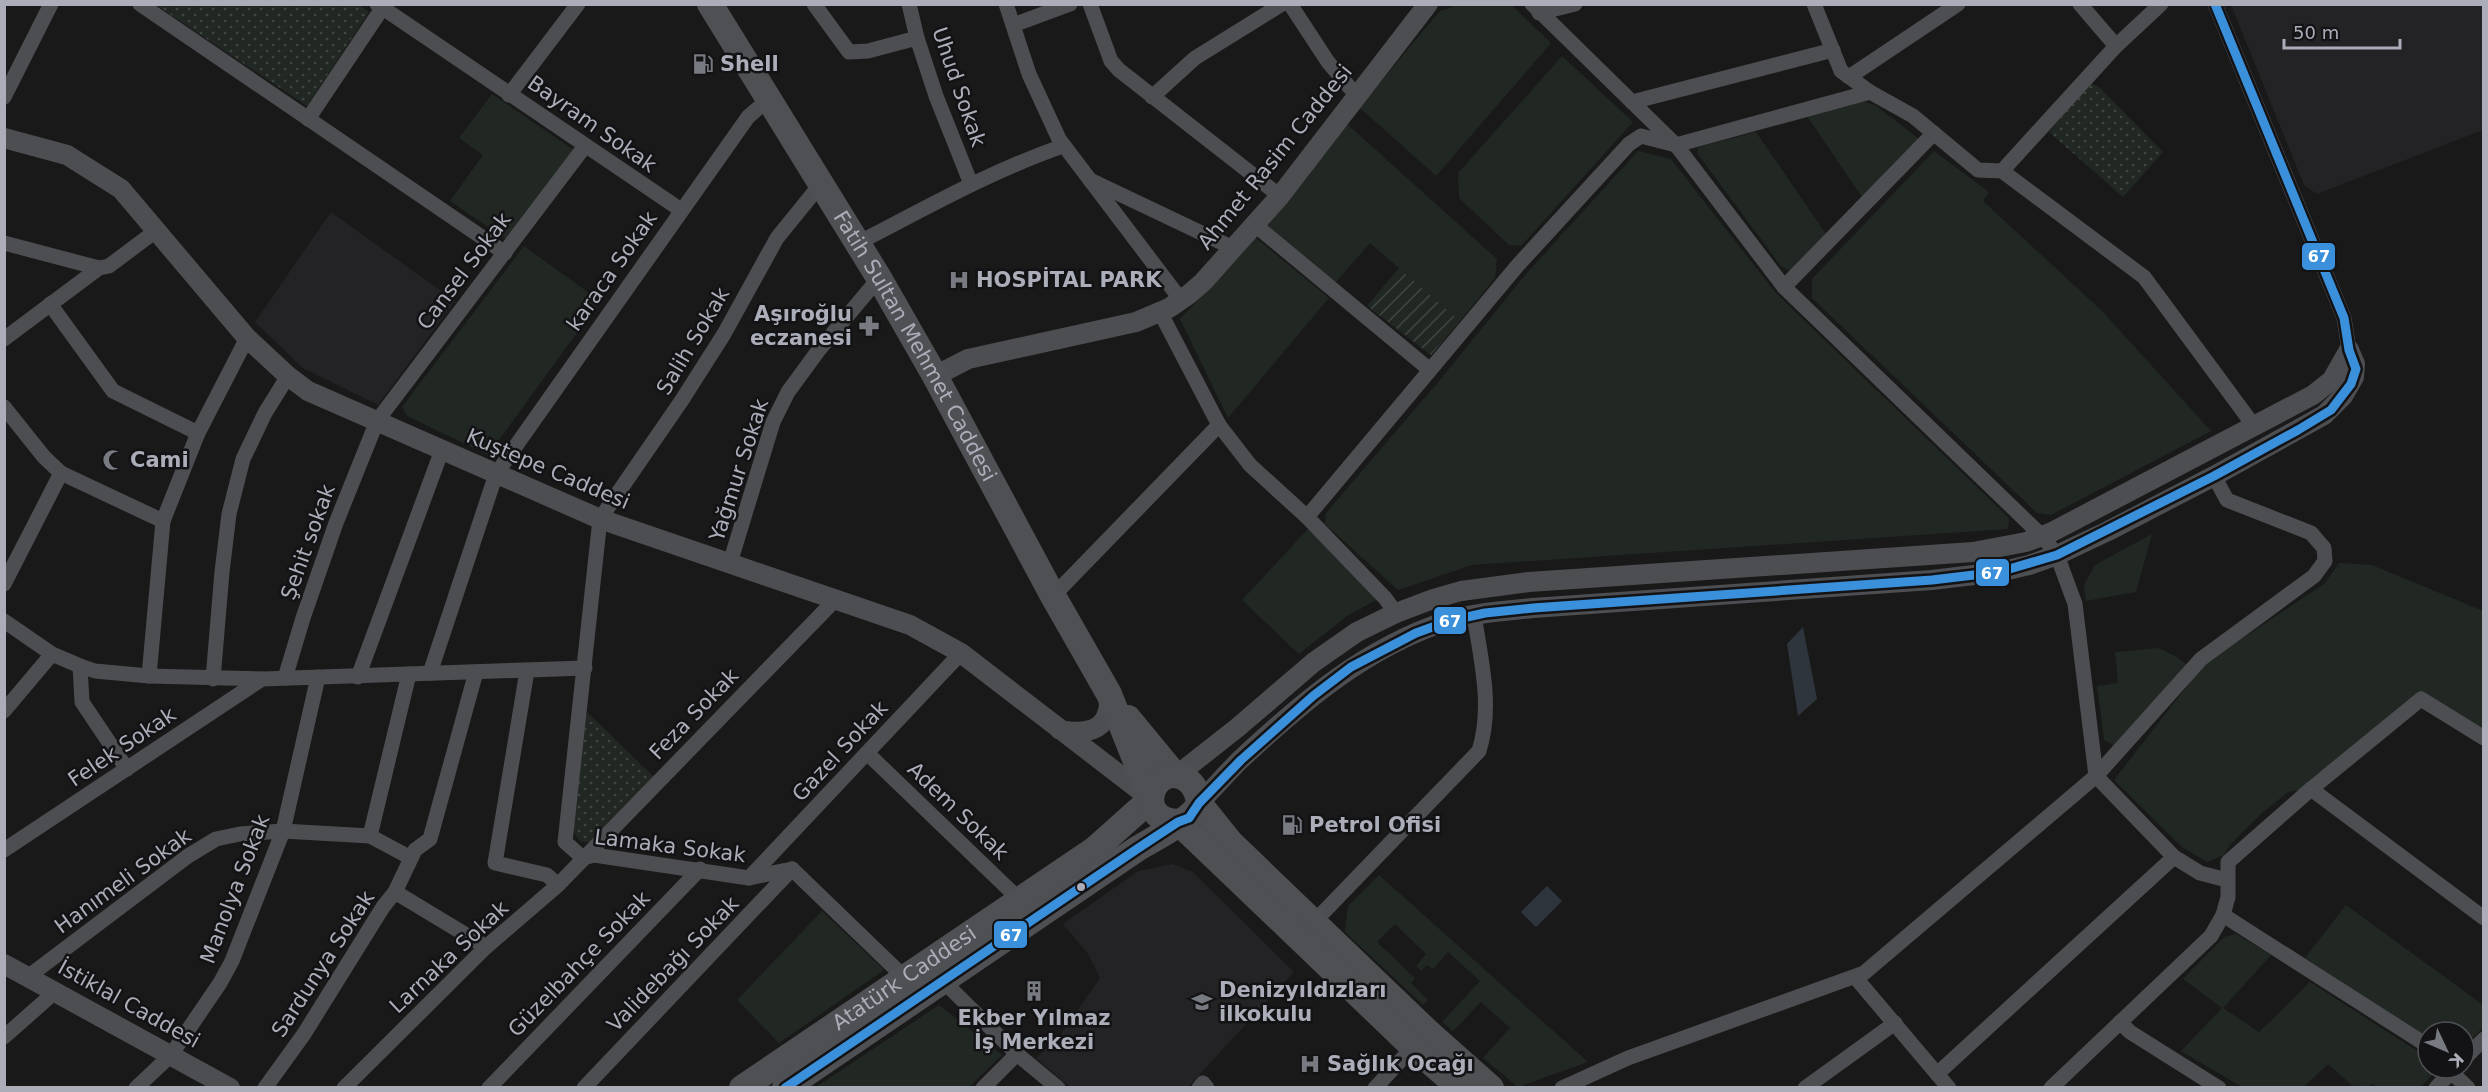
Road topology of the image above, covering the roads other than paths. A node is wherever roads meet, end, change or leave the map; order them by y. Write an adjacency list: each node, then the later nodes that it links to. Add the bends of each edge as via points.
1 (51, 4): 29 (street)
2 (140, 4): 33 (street)
3 (578, 4): 27 (street, Bayram Sokak)
4 (710, 4): 31 (main road, Fatih Sultan Mehmet Caddesi)
5 (814, 4): 22 (street, via 849,52)
6 (909, 4): 22 (street, Uhud Sokak)
7 (1006, 4): 21 (street)
8 (1070, 4): 21 (street)
9 (1090, 4): 30 (street, via 1112,61)
10 (1282, 4): 30 (street, via 1195,58)
11 (1290, 4): 28 (street, via 1328,62)
12 (1428, 4): 28 (street, Ahmet Rasim Caddesi)
13 (1575, 4): 20 (street)
14 (1814, 4): 24 (street)
15 (1958, 4): 25 (street)
16 (2080, 4): 23 (street)
17 (2161, 4): 23 (street)
18 (2215, 4): 59 (street, via 2340,309)
19 (382, 6): 27 (street); 33 (street)
20 (1535, 9): 32 (street)
21 (1013, 25): 38 (street, via 1044,111)
22 (917, 38): 41 (street, Uhud Sokak)
23 (2116, 46): 39 (street)
24 (1833, 50): 25 (street, via 1841,71); 32 (street)
25 (1849, 77): 26 (street)
26 (1870, 92): 34 (street, via 1913,116); 36 (street)
27 (509, 95): 37 (street, Bayram Sokak)
28 (1356, 95): 43 (street, Ahmet Rasim Caddesi)
29 (4, 97)
30 (1152, 97): 43 (street)
31 (770, 98): 42 (main road, Fatih Sultan Mehmet Caddesi); 44 (street, karaca Sokak, via 748,117)
32 (1632, 102): 36 (street)
33 (308, 119): 50 (street)
34 (1934, 134): 39 (street, via 1978,170); 53 (street)
35 (4, 138): 46 (street, Kuştepe Caddesi, via 67,155 121,189)
36 (1676, 145): 53 (street); 60 (street, via 1641,136 1629,144)
37 (585, 146): 44 (street, Bayram Sokak); 50 (street, Cansel Sokak)
38 (1063, 146): 40 (street); 41 (street)
39 (2001, 171): 66 (street, via 2144,277)
40 (1088, 179): 49 (street); 54 (street)
41 (971, 184): 48 (street)
42 (820, 185): 48 (main road, Fatih Sultan Mehmet Caddesi); 73 (street, Salih Sokak, via 777,238 724,334)
43 (1280, 196): 45 (street, Ahmet Rasim Caddesi)
44 (681, 210): 70 (street, karaca Sokak)
45 (1254, 224): 49 (street, Ahmet Rasim Caddesi); 60 (street)
46 (158, 230): 51 (street, via 109,266); 57 (street, Kuştepe Caddesi)
47 (4, 243): 51 (street)
48 (858, 243): 52 (main road, Fatih Sultan Mehmet Caddesi)
49 (1233, 248): 54 (street, Ahmet Rasim Caddesi)
50 (504, 252): 64 (street, Cansel Sokak)
51 (99, 268): 55 (street)
52 (879, 278): 62 (main road, Fatih Sultan Mehmet Caddesi); 77 (street, Yağmur Sokak, via 788,392 773,422)
53 (1784, 287): 75 (street)
54 (1181, 300): 56 (street, Ahmet Rasim Caddesi)
55 (50, 304): 58 (street); 67 (street, via 113,391)
56 (1160, 312): 62 (street, Ahmet Rasim Caddesi, via 1108,330 968,359); 65 (street)
57 (247, 338): 61 (street, Kuştepe Caddesi); 67 (street)
58 (4, 339)
59 (2349, 350): 66 (street, via 2326,386); 71 (street, via 2355,364 2354,377 2335,406 2312,423)
60 (1430, 370): 72 (street)
61 (288, 376): 64 (street, Kuştepe Caddesi, via 308,391); 96 (street, via 243,459 229,514)
62 (935, 376): 79 (main road, Fatih Sultan Mehmet Caddesi)
63 (4, 407): 69 (street)
64 (377, 421): 68 (street, Kuştepe Caddesi); 95 (street, Şehit sokak, via 336,523)
65 (1219, 425): 72 (street, via 1250,465); 79 (street)
66 (2254, 426): 75 (street)
67 (198, 433): 74 (street)
68 (441, 450): 70 (street, Kuştepe Caddesi); 94 (street)
69 (61, 472): 74 (street); 78 (street)
70 (496, 474): 73 (street, Kuştepe Caddesi); 90 (street, karaca Sokak)
71 (2214, 476): 76 (street); 105 (street, via 2227,500 2311,533 2324,548 2325,561 2314,576 2201,659)
72 (1307, 517): 81 (street)
73 (600, 519): 77 (street, Kuştepe Caddesi); 87 (street)
74 (163, 521): 92 (street)
75 (2043, 537): 76 (street); 81 (street, via 2002,549 1973,552 1529,582 1461,591)
76 (2057, 555): 82 (street, via 1999,572 1932,580); 105 (street, via 2075,604)
77 (730, 563): 80 (street, Kuştepe Caddesi)
78 (4, 584)
79 (1053, 596): 98 (main road, Fatih Sultan Mehmet Caddesi)
80 (836, 599): 84 (street, Kuştepe Caddesi, via 910,625); 116 (street, Feza Sokak)
81 (1396, 613): 104 (street, via 1323,655)
82 (1474, 615): 108 (street, via 1416,633 1351,668 1241,760 1218,784); 126 (street, via 1486,684 1484,736 1479,751)
83 (4, 621): 85 (street)
84 (961, 653): 100 (street, Kuştepe Caddesi); 102 (street, Gazel Sokak)
85 (52, 654): 86 (street); 99 (street)
86 (80, 666): 92 (street); 103 (street, via 82,702)
87 (585, 668): 88 (street); 116 (street, Lamaka Sokak, via 565,842)
88 (527, 671): 89 (street); 121 (street, via 495,863 546,875)
89 (476, 672): 90 (street); 115 (street, via 430,839)
90 (430, 673): 91 (street)
91 (409, 674): 94 (street); 111 (street)
92 (149, 676): 96 (street)
93 (318, 677): 94 (street); 95 (street); 109 (street, Manolya Sokak)
94 (358, 677)
95 (285, 678): 97 (street)
96 (213, 679): 97 (street)
97 (262, 679): 103 (street, Felek Sokak)
98 (1109, 694): 100 (street, via 1108,714 1100,725 1082,732); 104 (main road, Fatih Sultan Mehmet Caddesi, via 1158,756); 107 (main road, Fatih Sultan Mehmet Caddesi)
99 (4, 711)
100 (1060, 730): 107 (street, Kuştepe Caddesi, via 1124,778)
101 (2484, 738): 106 (street, via 2421,699)
102 (867, 753): 119 (street, Gazel Sokak); 123 (street, Adem Sokak)
103 (128, 769): 112 (street, Felek Sokak)
104 (1182, 770): 107 (main road, Atatürk Caddesi, via 1157,783); 108 (main road, Fatih Sultan Mehmet Caddesi)
105 (2096, 776): 114 (street); 130 (street, via 1864,973)
106 (2311, 789): 120 (street, via 2228,862); 125 (street)
107 (1143, 805): 110 (main road, Fatih Sultan Mehmet Caddesi); 123 (main road, Atatürk Caddesi, via 1100,845)
108 (1206, 812): 110 (main road, via 1189,818); 113 (main road, Fatih Sultan Mehmet Caddesi)
109 (283, 831): 111 (street, Hanımeli Sokak); 129 (street, Hanımeli Sokak, via 216,839); 140 (street, Manolya Sokak, via 232,961)
110 (1186, 831): 113 (main road); 132 (main road, via 1147,843)
111 (370, 836): 115 (street)
112 (4, 850)
113 (1224, 850): 126 (main road); 138 (main road)
114 (2174, 857): 120 (street, via 2200,873); 141 (street)
115 (411, 858): 122 (street)
116 (583, 858): 117 (street, Lamaka Sokak, via 594,855); 121 (street, Larnaka Sokak)
117 (700, 869): 119 (street, Lamaka Sokak); 146 (street, Güzelbahçe Sokak)
118 (792, 869): 119 (street, Lamaka Sokak); 131 (street); 147 (street, Validebağı Sokak)
119 (749, 878)
120 (2227, 880): 124 (street)
121 (558, 885): 127 (street, Larnaka Sokak)
122 (395, 892): 127 (street, Sardunya Sokak); 144 (street, Sardunya Sokak)
123 (1019, 899): 131 (main road, Atatürk Caddesi)
124 (2223, 915): 134 (street, via 2211,936); 137 (street)
125 (2484, 918)
126 (1313, 923): 156 (main road)
127 (486, 948): 145 (street, Larnaka Sokak)
128 (4, 964): 129 (street, İstiklal Caddesi)
129 (29, 976): 133 (street, İstiklal Caddesi)
130 (1855, 976): 135 (street); 157 (street, via 1640,1054)
131 (905, 978): 148 (main road, Atatürk Caddesi)
132 (942, 980): 139 (street); 149 (main road)
133 (56, 991): 136 (street); 140 (street, İstiklal Caddesi)
134 (2120, 1022): 160 (street); 161 (street)
135 (1895, 1023): 141 (street); 158 (street)
136 (4, 1037)
137 (2416, 1038)
138 (1413, 1047): 154 (street); 155 (main road)
139 (1017, 1054): 150 (street); 151 (street)
140 (171, 1055): 142 (street, Manolya Sokak); 143 (street, İstiklal Caddesi)
141 (1937, 1074): 159 (street)
142 (136, 1088)
143 (230, 1088)
144 (265, 1088)
145 (344, 1088)
146 (489, 1088)
147 (584, 1088)
148 (742, 1088)
149 (785, 1088)
150 (983, 1088)
151 (1058, 1088)
152 (1199, 1088): 153 (street, via 1203,1083)
153 (1207, 1088)
154 (1375, 1088)
155 (1460, 1088)
156 (1491, 1088)
157 (1562, 1088)
158 (1805, 1088)
159 (1949, 1088)
160 (2051, 1088)
161 (2219, 1088)

